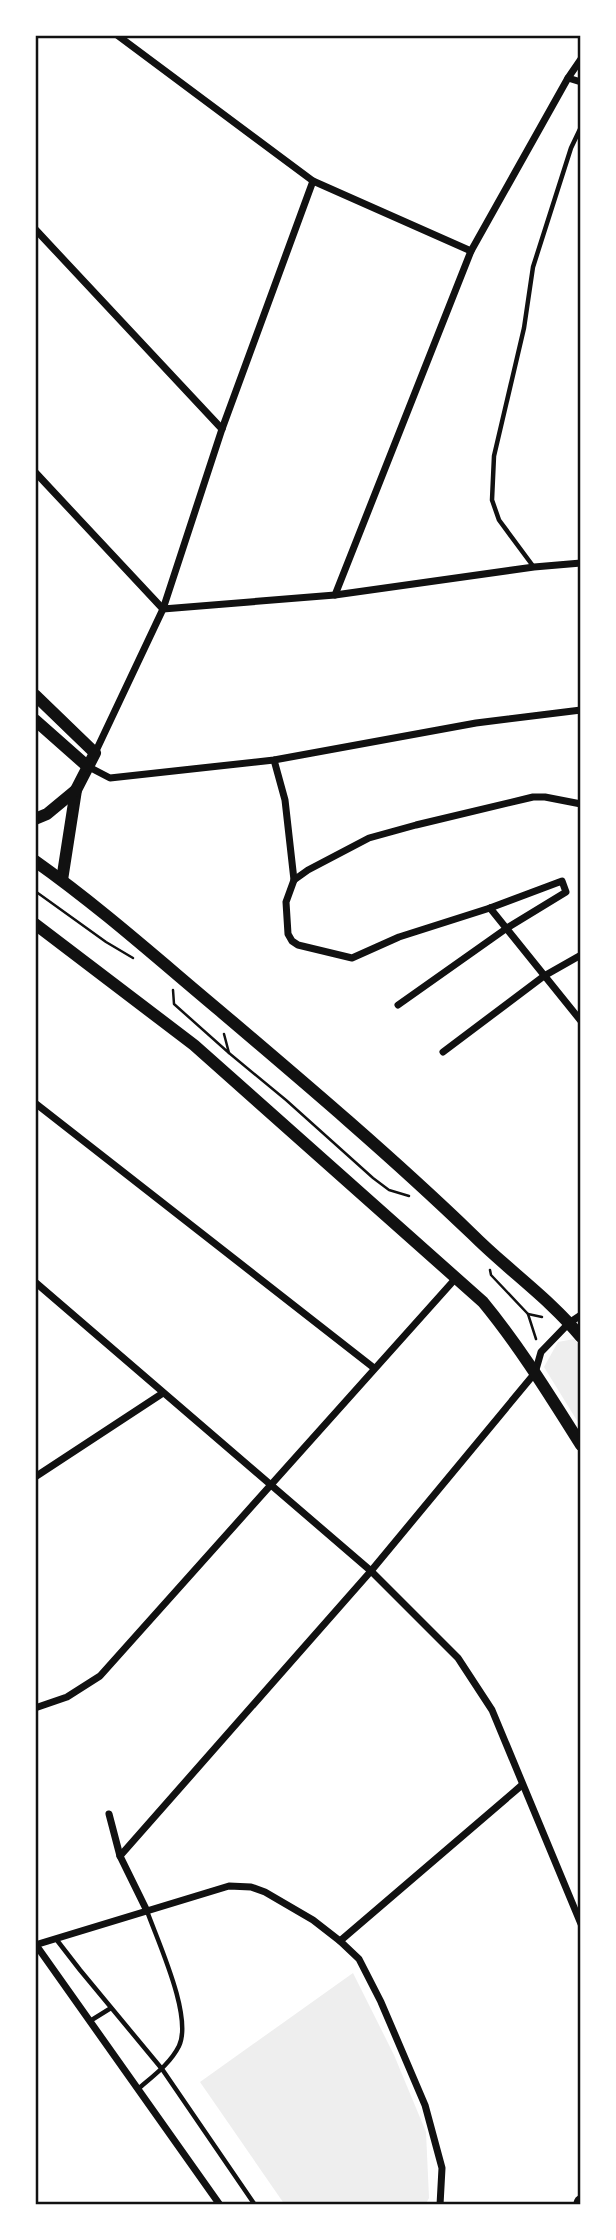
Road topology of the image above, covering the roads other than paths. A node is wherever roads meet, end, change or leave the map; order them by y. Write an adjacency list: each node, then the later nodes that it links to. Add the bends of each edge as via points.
1 (117, 35): 6 (street)
2 (581, 59): 3 (street)
3 (568, 78): 4 (street); 8 (street)
4 (581, 82)
5 (581, 127): 12 (lane, via 533,267 524,328 494,456 491,492 495,510)
6 (313, 181): 8 (street); 9 (street)
7 (35, 229): 9 (street)
8 (471, 251): 13 (street)
9 (222, 429): 14 (street)
10 (35, 472): 14 (street)
11 (581, 563): 12 (street)
12 (534, 567): 13 (street)
13 (335, 594): 14 (street)
14 (163, 609): 18 (street)
15 (35, 695): 18 (street)
16 (581, 710): 19 (street, via 476,723)
17 (35, 720): 20 (street)
18 (95, 753): 20 (street)
19 (274, 760): 20 (street, via 110,778); 26 (street, via 285,800)
20 (87, 766): 21 (street)
21 (76, 790): 23 (street); 25 (street)
22 (581, 804): 26 (street, via 533,797 416,825 369,838)
23 (35, 819)
24 (35, 861): 25 (street)
25 (62, 880): 39 (street, via 332,1106)
26 (294, 880): 27 (street, via 286,902 292,941 352,958 398,936)
27 (491, 908): 29 (street); 29 (street, via 562,881 566,892)
28 (35, 924): 36 (street, via 194,1045)
29 (507, 929): 31 (street); 32 (street)
30 (581, 955): 31 (street)
31 (544, 976): 33 (street); 34 (street)
32 (398, 1005)
33 (581, 1021)
34 (443, 1052)
35 (35, 1103): 41 (street)
36 (456, 1278): 41 (street); 42 (street, via 483,1302)
37 (35, 1282): 43 (street)
38 (581, 1315): 39 (street)
39 (569, 1323): 40 (street); 42 (street, via 541,1352)
40 (581, 1337)
41 (374, 1367): 46 (street)
42 (536, 1373): 44 (street); 47 (street)
43 (163, 1393): 45 (street); 46 (street)
44 (581, 1445)
45 (35, 1477)
46 (271, 1485): 47 (street); 48 (street, via 100,1676 67,1697)
47 (371, 1571): 49 (street, via 458,1658 492,1710); 51 (street)
48 (35, 1708)
49 (522, 1785): 53 (street); 55 (street)
50 (109, 1814): 51 (street)
51 (120, 1856): 52 (street)
52 (147, 1911): 54 (street); 55 (street, via 229,1886 251,1887 313,1920); 59 (lane, via 184,2023 180,2045)
53 (581, 1924)
54 (56, 1939): 56 (street); 57 (lane)
55 (340, 1941): 63 (street, via 359,1959 425,2105 442,2168)
56 (35, 1945): 58 (street)
57 (111, 2008): 58 (lane); 59 (lane)
58 (90, 2021): 60 (street)
59 (162, 2069): 60 (lane); 62 (lane)
60 (138, 2089): 61 (street)
61 (220, 2205)
62 (255, 2205)
63 (440, 2205)

